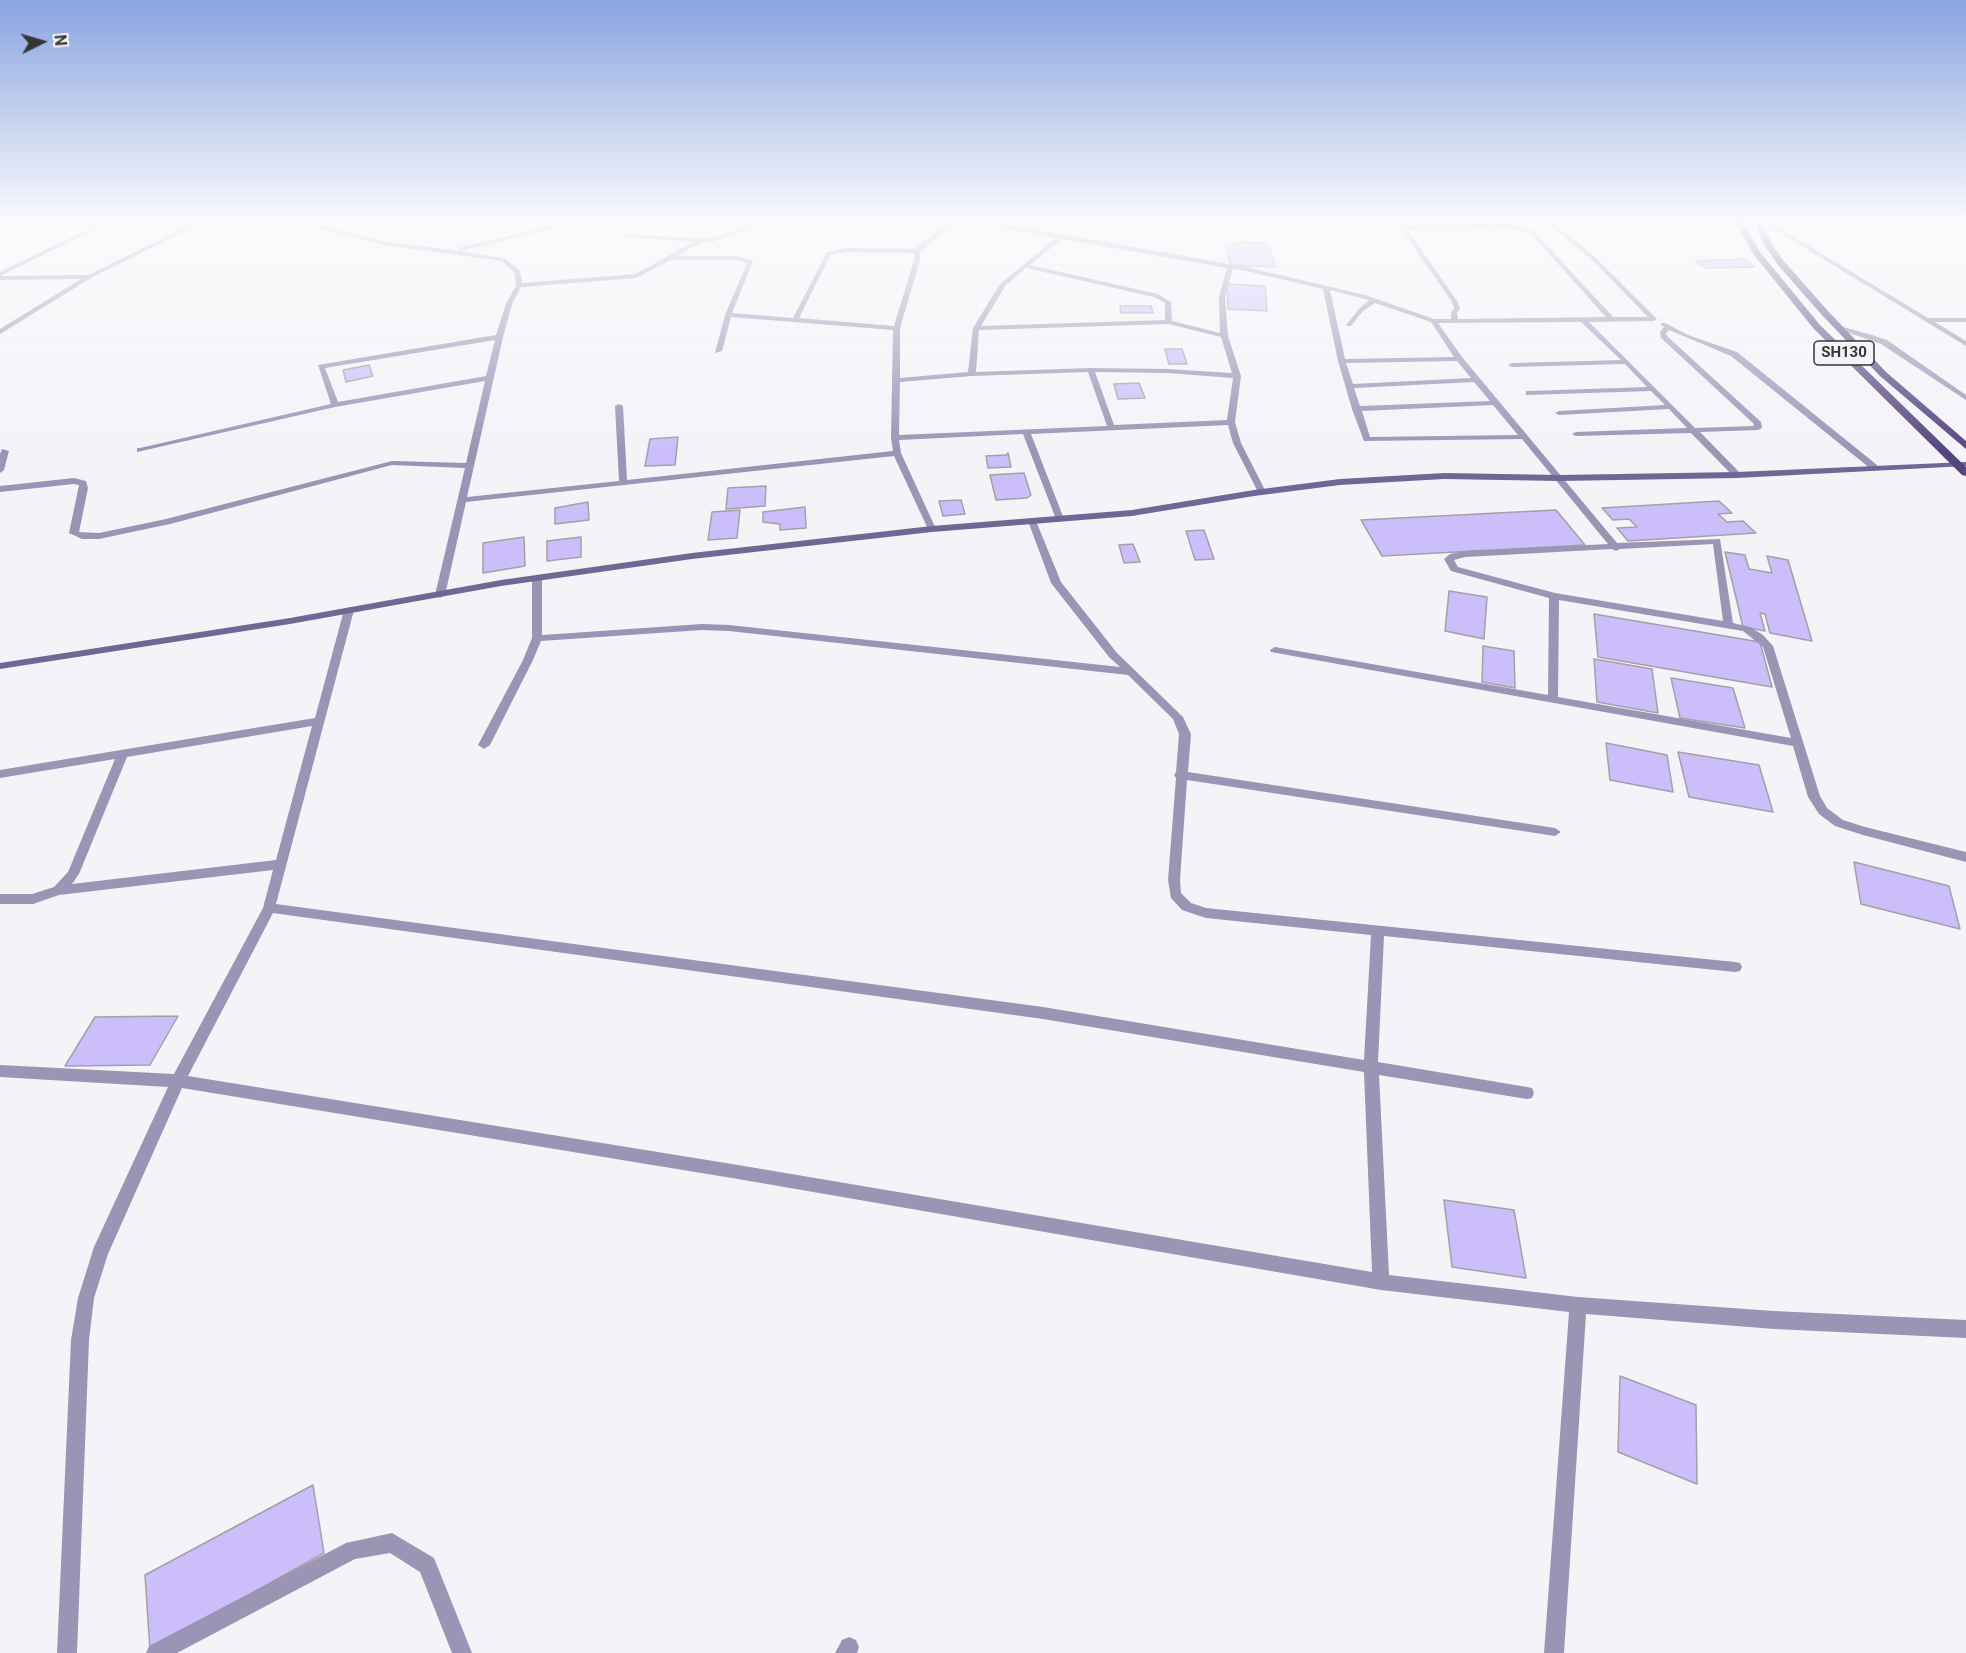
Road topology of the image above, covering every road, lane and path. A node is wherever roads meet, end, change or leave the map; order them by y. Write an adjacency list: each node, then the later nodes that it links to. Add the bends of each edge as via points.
1 (56, 297): 33 (street)
2 (513, 297): 35 (street)
3 (736, 297): 18 (street)
4 (807, 297): 22 (street)
5 (905, 297): 30 (street)
6 (995, 297): 31 (street)
7 (1160, 297): 27 (street, via 1168,302)
8 (1222, 297): 34 (street)
9 (1328, 297): 39 (street)
10 (1363, 297): 17 (street)
11 (1452, 297): 23 (street, via 1457,309)
12 (1592, 297): 19 (street)
13 (1632, 297): 21 (street)
14 (1793, 297): 71 (main road, SH130, via 1817,327)
15 (1812, 297): 32 (main road)
16 (1890, 297): 24 (street)
17 (1374, 300): 26 (street); 28 (street)
18 (728, 315): 22 (street); 37 (street)
19 (1611, 318): 20 (street); 21 (street)
20 (1582, 319): 23 (street); 40 (street)
21 (1654, 319): 29 (street)
22 (795, 320): 30 (street)
23 (1455, 320): 26 (street)
24 (1928, 320): 25 (street); 36 (street)
25 (1966, 320)
26 (1433, 321): 38 (street)
27 (1169, 322): 31 (street); 34 (street)
28 (1349, 325)
29 (1669, 327): 62 (street, via 1663,332 1664,337 1759,426); 73 (street, via 1734,354)
30 (897, 328): 46 (street)
31 (976, 328): 43 (street)
32 (1840, 328): 52 (street, via 1884,342); 67 (main road, via 1883,374)
33 (0, 332)
34 (1224, 336): 44 (street)
35 (499, 337): 45 (street); 54 (street, via 321,367)
36 (1966, 344)
37 (718, 351)
38 (1459, 358): 39 (street); 47 (street)
39 (1342, 361): 48 (street)
40 (1627, 362): 41 (street); 49 (street)
41 (1512, 365)
42 (1091, 370): 43 (street); 44 (street); 61 (street)
43 (972, 374): 46 (street)
44 (1237, 376): 60 (street)
45 (490, 378): 54 (street); 72 (street)
46 (897, 380): 66 (street)
47 (1477, 380): 48 (street); 53 (street)
48 (1350, 386): 51 (street)
49 (1652, 389): 50 (street); 57 (street)
50 (1529, 393)
51 (1355, 396): 56 (street); 58 (street)
52 (1966, 398)
53 (1496, 403): 56 (street); 65 (street)
54 (335, 405): 68 (street)
55 (619, 406): 78 (street)
56 (1375, 406): 58 (street)
57 (1670, 406): 59 (street); 62 (street)
58 (1356, 409): 65 (street, via 1367,439)
59 (1559, 413)
60 (1231, 422): 61 (street); 80 (street, via 1237,443)
61 (1111, 427): 63 (street)
62 (1694, 430): 64 (street); 76 (street)
63 (1026, 431): 66 (street); 82 (street)
64 (1576, 434)
65 (1524, 437): 77 (street)
66 (895, 438): 70 (street)
67 (1966, 446)
68 (140, 450)
69 (5, 451): 74 (street)
70 (897, 453): 78 (street); 84 (street)
71 (1961, 464): 73 (street); 75 (main road, SH130)
72 (469, 466): 79 (street, via 392,463 167,522 82,537 74,533 83,483 67,481); 81 (street)
73 (1875, 467): 76 (street)
74 (0, 470)
75 (1966, 472)
76 (1737, 475): 77 (street)
77 (1560, 478): 80 (street, via 1437,476); 85 (street)
78 (623, 483): 81 (street)
79 (0, 489)
80 (1262, 492): 82 (street, via 1132,513)
81 (462, 500): 87 (street)
82 (1060, 519): 83 (street)
83 (1032, 521): 84 (street); 94 (street, via 1056,583 1113,655)
84 (932, 529): 86 (street)
85 (1616, 548): 88 (street, via 1465,554 1449,559 1454,569); 90 (street, via 1717,541)
86 (537, 578): 87 (street); 91 (street)
87 (440, 595): 89 (street)
88 (1554, 596): 90 (street); 95 (street)
89 (349, 610): 93 (street); 96 (street)
90 (1728, 625): 97 (street, via 1746,629 1768,646)
91 (537, 638): 94 (street, via 729,628); 98 (street)
92 (1275, 650): 95 (street)
93 (0, 666)
94 (1132, 672): 101 (street, via 1178,717 1185,734)
95 (1553, 698): 97 (street)
96 (319, 721): 99 (street); 104 (street)
97 (1796, 743): 103 (street, via 1814,797 1839,824)
98 (484, 746)
99 (123, 753): 100 (street); 105 (street, via 73,874)
100 (0, 774)
101 (1180, 775): 102 (street); 108 (street, via 1174,880 1175,895 1187,907 1206,913)
102 (1555, 832)
103 (1966, 857)
104 (281, 864): 105 (street); 107 (street)
105 (58, 890): 106 (street, via 33,899)
106 (0, 899)
107 (269, 908): 110 (street, via 1042,1013); 112 (street)
108 (1378, 931): 109 (street); 110 (street)
109 (1735, 967)
110 (1371, 1067): 113 (street); 114 (street)
111 (0, 1071): 112 (street)
112 (178, 1081): 114 (street); 117 (street, via 100,1253 86,1298 80,1340)
113 (1527, 1093)
114 (1381, 1282): 115 (street)
115 (1578, 1305): 116 (street); 120 (street)
116 (1966, 1329)
117 (68, 1653)
118 (156, 1653): 119 (street, via 353,1550 392,1543 427,1565)
119 (462, 1653)
120 (1554, 1653)

